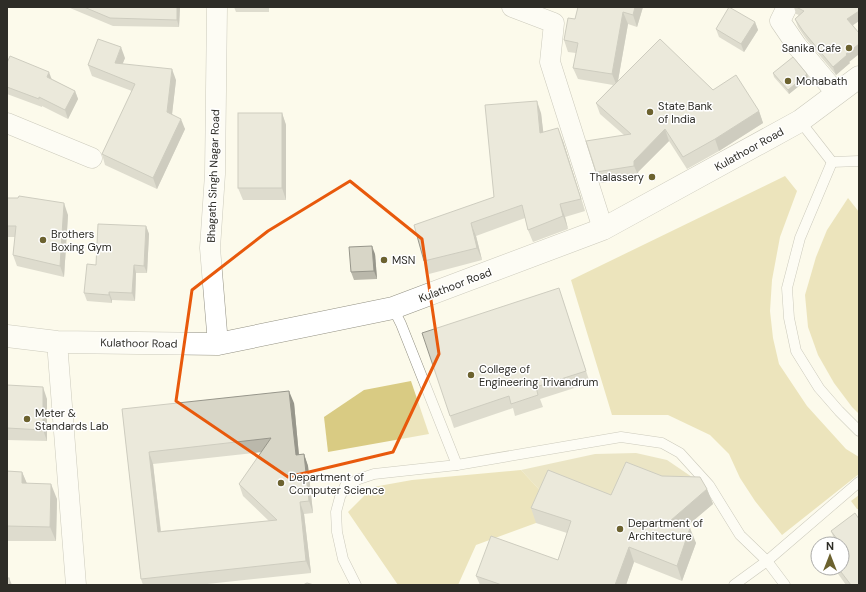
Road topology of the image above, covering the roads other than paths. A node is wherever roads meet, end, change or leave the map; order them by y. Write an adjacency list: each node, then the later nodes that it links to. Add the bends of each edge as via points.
1 (217, 7): 15 (street, Bhagath Singh Nagar Road, via 215,174 210,248)
2 (512, 7): 11 (street, via 554,23 550,62)
3 (787, 7): 5 (street, via 780,22)
4 (859, 77): 5 (main road, Kulathoor Road)
5 (837, 94): 6 (main road, Kulathoor Road)
6 (800, 121): 10 (lane); 11 (main road, Kulathoor Road)
7 (7, 123): 8 (street)
8 (92, 158)
9 (859, 161): 10 (lane)
10 (832, 162): 16 (lane, via 800,238 787,288 789,318 796,351 819,388)
11 (603, 229): 12 (main road, Kulathoor Road)
12 (393, 308): 15 (main road, Kulathoor Road); 17 (lane)
13 (7, 336): 14 (main road, Kulathoor Road)
14 (56, 342): 15 (main road, Kulathoor Road); 20 (street)
15 (218, 344)
16 (859, 431)
17 (457, 465): 19 (lane, via 621,437 662,442 680,453 709,485 740,535); 21 (lane, via 374,474 345,486 336,512 337,532 343,559)
18 (859, 482): 19 (lane)
19 (767, 561): 22 (lane); 23 (lane)
20 (76, 585)
21 (356, 585)
22 (734, 585)
23 (785, 585)

